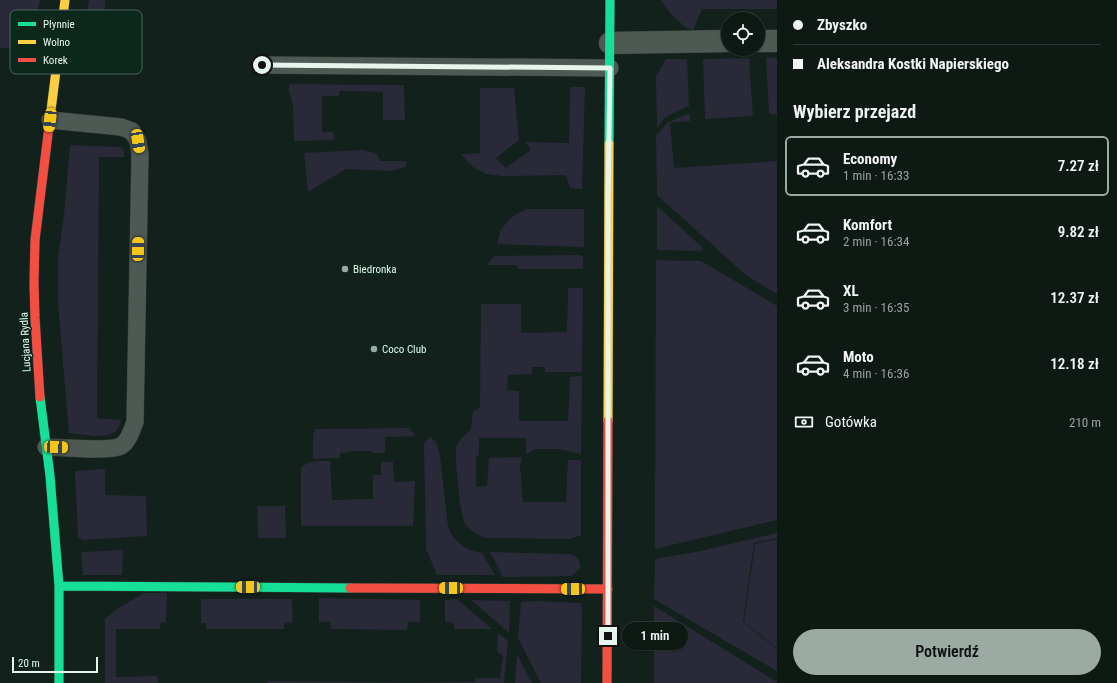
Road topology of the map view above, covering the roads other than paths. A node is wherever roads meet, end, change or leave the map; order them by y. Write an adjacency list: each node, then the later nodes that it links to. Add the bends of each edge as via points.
1 (65, 0): 3 (street, Lucjana Rydla)
2 (610, 0): 7 (street)
3 (64, 10)
4 (765, 40): 6 (street)
5 (721, 41): 7 (street)
6 (777, 41)
7 (610, 43): 9 (street)
8 (262, 65): 9 (lane)
9 (610, 68): 14 (street)
10 (56, 74): 11 (street, Lucjana Rydla)
11 (50, 120): 12 (street, Lucjana Rydla, via 35,240 34,283 39,380); 12 (lane, via 121,127 132,131 138,141 140,154 134,422 130,436 121,446 109,449)
12 (46, 447): 13 (street, Lucjana Rydla)
13 (58, 586): 14 (street); 15 (street, Lucjana Rydla)
14 (608, 589): 16 (street)
15 (59, 683)
16 (607, 683)

